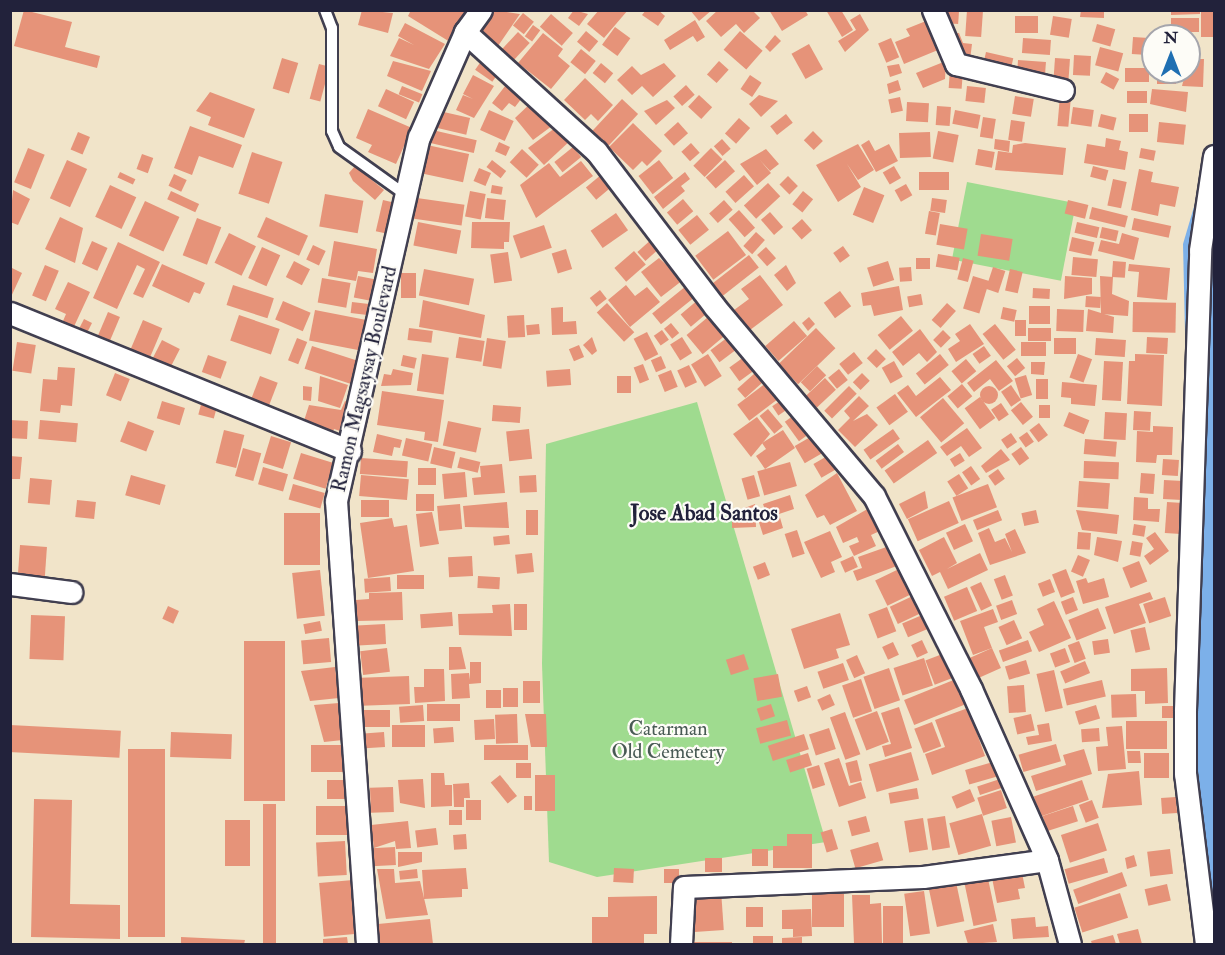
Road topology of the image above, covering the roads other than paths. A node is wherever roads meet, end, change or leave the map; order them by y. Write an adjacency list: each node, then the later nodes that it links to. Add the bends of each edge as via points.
1 (325, 10): 7 (lane, via 332,28 332,131 339,147)
2 (480, 10): 4 (street, Ramon Magsaysay Boulevard)
3 (933, 10): 5 (street, via 956,64 973,73)
4 (465, 32): 7 (street, Ramon Magsaysay Boulevard, via 419,137); 12 (street, via 596,151 714,306 874,496 971,689)
5 (1063, 90)
6 (1215, 156): 16 (street, via 1200,250 1185,710 1185,774)
7 (406, 195): 9 (street, Ramon Magsaysay Boulevard)
8 (10, 313): 9 (street)
9 (350, 451): 13 (street, Ramon Magsaysay Boulevard, via 336,501)
10 (10, 584): 11 (street)
11 (71, 592)
12 (1047, 860): 14 (street, via 923,878 684,887); 15 (street)
13 (367, 945)
14 (681, 945)
15 (1070, 945)
16 (1206, 945)

